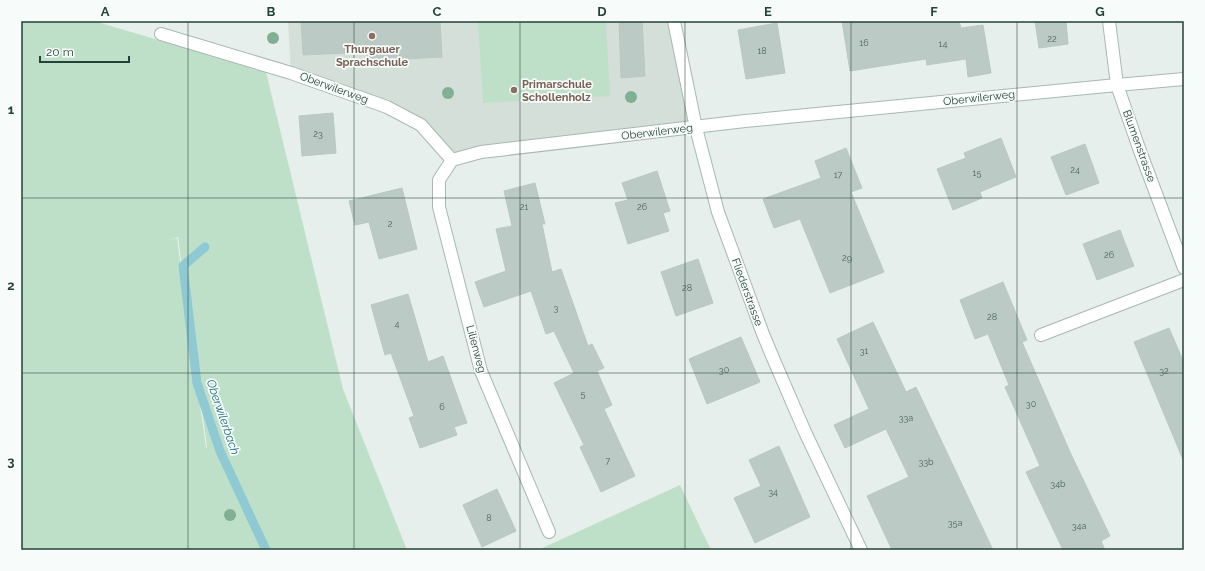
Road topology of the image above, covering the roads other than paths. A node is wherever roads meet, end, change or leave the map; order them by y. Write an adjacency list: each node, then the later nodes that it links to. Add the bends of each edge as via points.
1 (674, 21): 6 (street, Fliederstrasse)
2 (1109, 21): 5 (street, Blumenstrasse)
3 (161, 34): 7 (street, Oberwilerweg, via 291,73 387,107 421,125)
4 (1184, 79): 5 (street, Oberwilerweg)
5 (1117, 85): 6 (street, Oberwilerweg); 8 (street, Blumenstrasse)
6 (696, 128): 7 (street, Oberwilerweg, via 481,152); 12 (street, Fliederstrasse, via 718,212 763,334 802,425)
7 (452, 160): 11 (street, Lilienweg, via 439,180 439,207 481,371)
8 (1184, 268)
9 (1184, 280): 10 (street)
10 (1042, 335)
11 (549, 532)
12 (861, 550)

